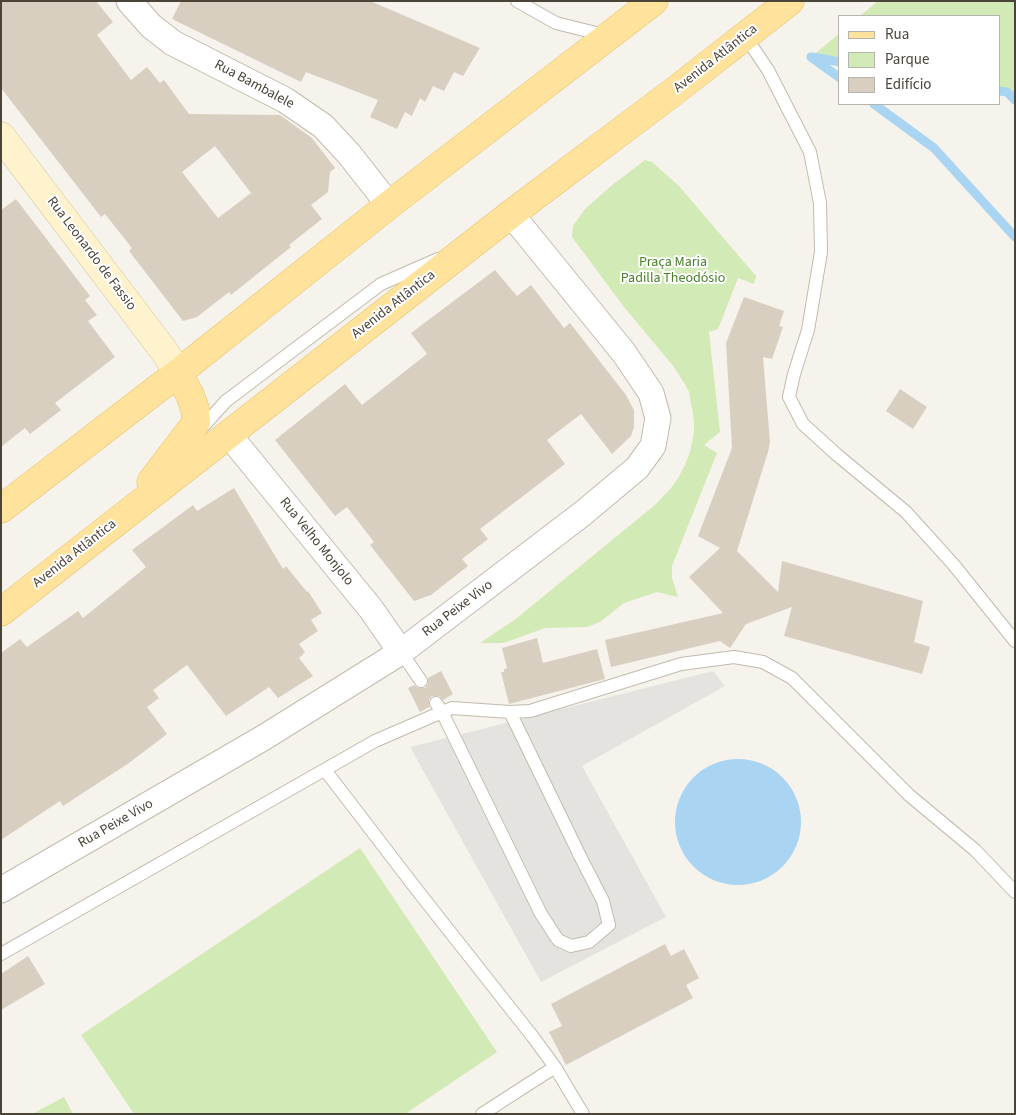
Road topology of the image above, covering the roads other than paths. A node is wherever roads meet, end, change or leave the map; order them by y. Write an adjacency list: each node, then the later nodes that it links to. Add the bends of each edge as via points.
1 (129, 1): 8 (street, Rua Bambalele, via 151,26 173,43 285,100 323,126)
2 (517, 1): 5 (lane, via 556,23)
3 (654, 1): 5 (main road)
4 (790, 1): 6 (main road, Avenida Atlântica)
5 (608, 36): 8 (main road)
6 (745, 36): 9 (main road, Avenida Atlântica); 16 (lane, via 762,59 810,152 820,203 819,262 808,330 789,397 803,424 906,512)
7 (1, 136): 11 (street, Rua Leonardo de Fassio)
8 (389, 205): 11 (main road)
9 (511, 214): 10 (main road, Avenida Atlântica); 17 (street, Rua Peixe Vivo, via 624,353 651,393 658,418 653,446 638,468 582,514)
10 (472, 244): 12 (main road, Avenida Atlântica); 14 (lane, via 381,284 226,401)
11 (178, 373): 13 (main road); 14 (main road, via 195,409 196,424)
12 (229, 434): 14 (main road, Avenida Atlântica); 17 (street, Rua Velho Monjolo, via 371,609)
13 (1, 509)
14 (127, 513): 15 (main road, Avenida Atlântica)
15 (1, 612)
16 (1015, 641)
17 (401, 652): 18 (lane); 22 (street, Rua Peixe Vivo, via 263,738)
18 (421, 681)
19 (439, 707): 20 (lane); 20 (lane, via 558,940 570,946 589,942 609,925 603,901); 21 (lane)
20 (510, 712): 23 (lane, via 530,711 681,664 734,658 763,662 792,678 909,795 975,850)
21 (325, 770): 24 (lane); 25 (lane)
22 (1, 890)
23 (1015, 892)
24 (1, 954)
25 (556, 1067): 26 (lane); 27 (lane)
26 (482, 1114)
27 (583, 1114)

